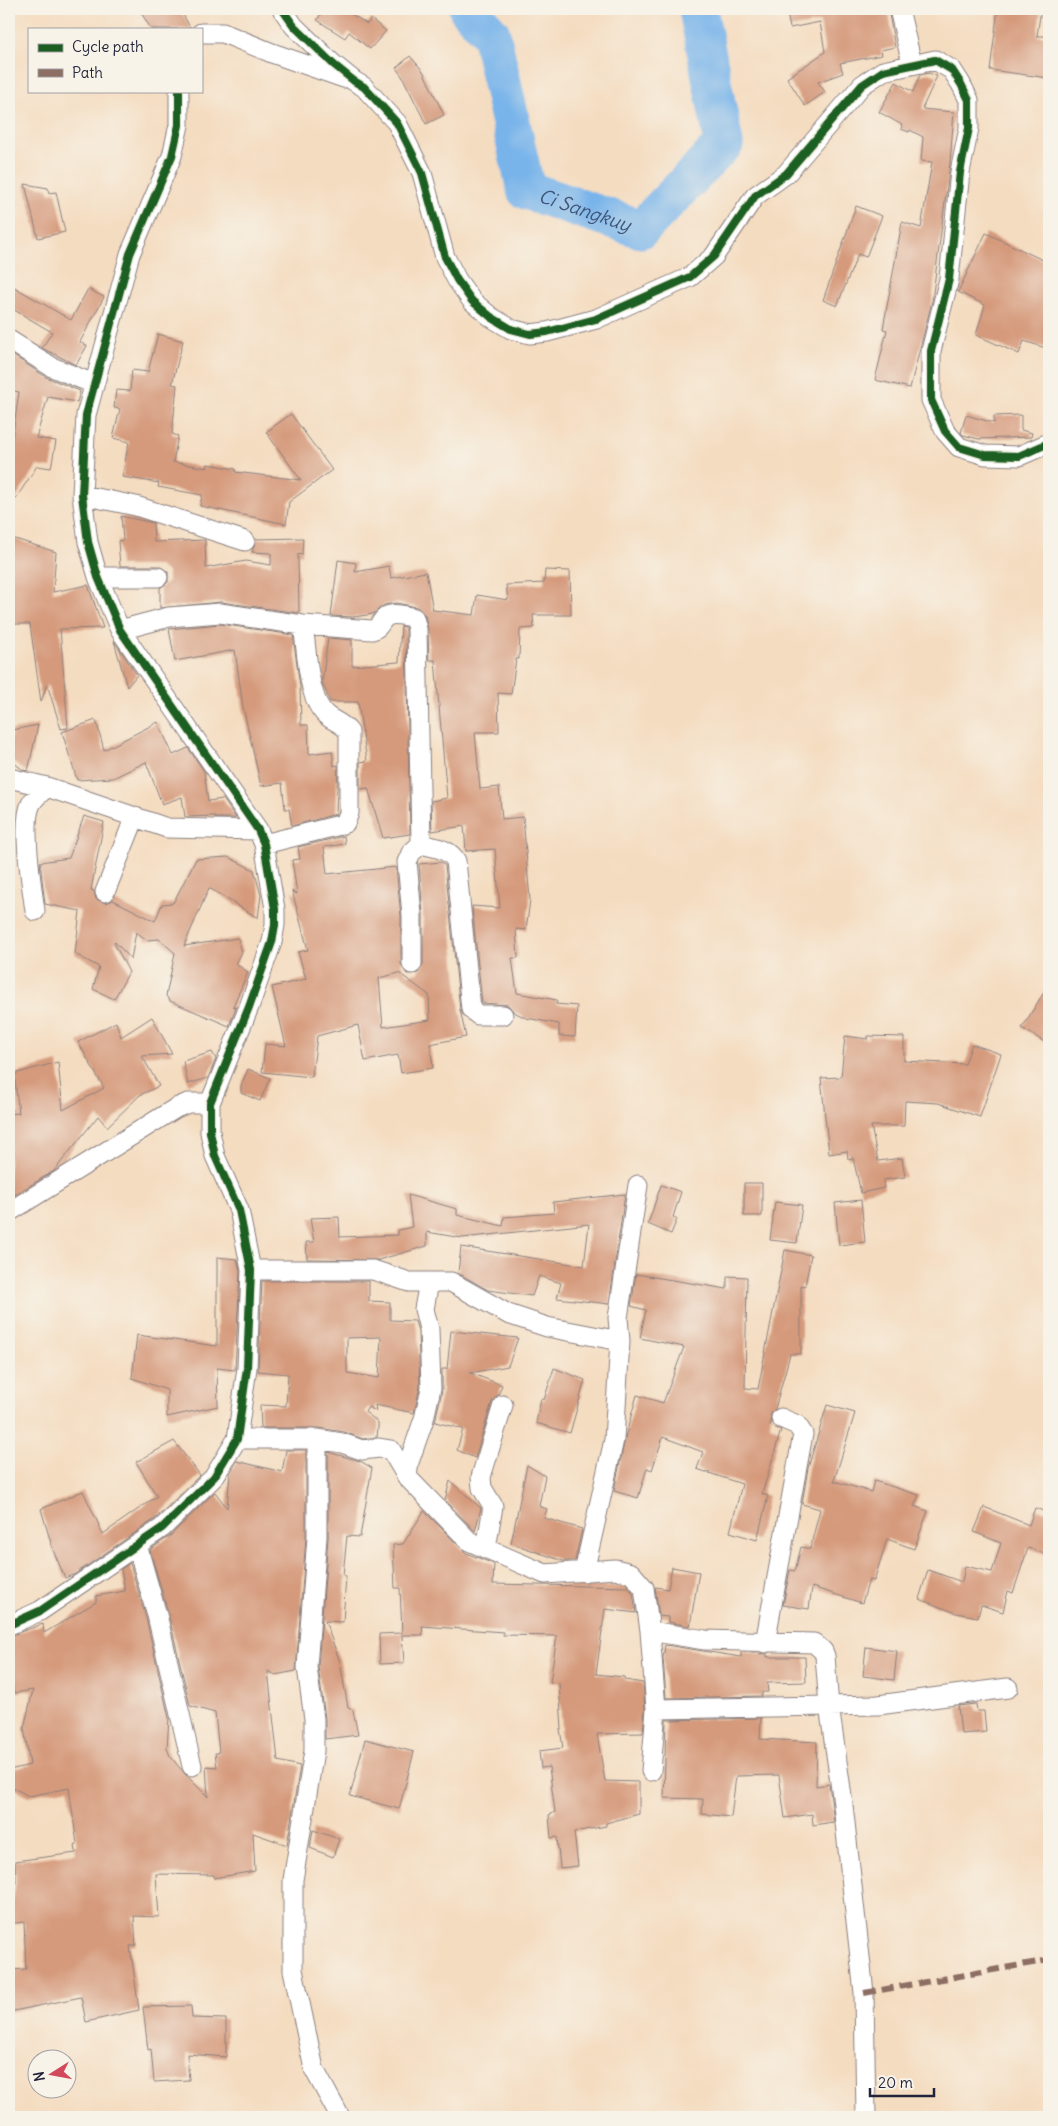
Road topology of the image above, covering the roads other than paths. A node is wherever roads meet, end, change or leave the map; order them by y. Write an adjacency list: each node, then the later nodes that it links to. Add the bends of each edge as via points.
1 (282, 9): 5 (street, via 294,26)
2 (898, 9): 4 (street)
3 (202, 33): 5 (street, via 223,33)
4 (912, 64): 5 (street, via 883,71 862,85 786,174 755,196 726,241 696,272 674,286 596,319 530,334 491,317 472,301 457,280 445,258 422,173 397,123 364,87); 9 (street, via 935,60 952,70 969,100 969,128 960,172 949,279 931,351 931,400 945,432 959,447 985,455 1019,456)
5 (354, 81)
6 (179, 92): 8 (street, via 179,126 172,156 130,254)
7 (9, 340): 8 (street, via 52,367)
8 (94, 384): 10 (street, via 86,415)
9 (1049, 443)
10 (82, 495): 11 (street, via 136,506); 12 (street, via 88,542)
11 (245, 541)
12 (98, 577): 13 (street); 15 (street)
13 (158, 577)
14 (304, 625): 15 (street, via 220,613 168,617); 19 (street, via 315,700 324,713 349,732 349,813 345,823 340,825); 20 (street, via 372,630 390,615 415,618 418,629)
15 (120, 630): 19 (street)
16 (9, 778): 17 (street)
17 (47, 787): 18 (street); 22 (street, via 32,801 28,811 28,858)
18 (135, 817): 19 (street, via 167,828); 21 (street)
19 (261, 837): 25 (street, via 275,909 274,934)
20 (421, 844): 23 (street, via 407,862); 24 (street, via 445,850 456,861 471,1008 478,1015)
21 (106, 892)
22 (35, 911)
23 (412, 964)
24 (503, 1015)
25 (210, 1103): 27 (street, via 188,1103 176,1108); 28 (street, via 211,1140 239,1210)
26 (638, 1185): 30 (street, via 618,1318)
27 (9, 1212)
28 (251, 1270): 29 (street, via 373,1270 409,1282); 33 (street, via 247,1368)
29 (429, 1282): 30 (street, via 450,1282 508,1314 547,1327); 35 (street, via 424,1309 429,1329 430,1388)
30 (620, 1341): 38 (street, via 614,1440)
31 (503, 1405): 37 (street, via 481,1477 482,1488 493,1506)
32 (781, 1418): 41 (street, via 797,1425 803,1434)
33 (237, 1439): 34 (street); 36 (street, via 214,1476 162,1528)
34 (317, 1439): 35 (street, via 362,1450 391,1450); 47 (street, via 317,1537 307,1667 314,1719 314,1751 293,1880 293,1970 314,2069)
35 (407, 1477): 37 (street, via 469,1541)
36 (137, 1545): 39 (street, via 40,1610); 45 (street, via 157,1615)
37 (486, 1549): 38 (street, via 545,1574)
38 (584, 1572): 40 (street, via 623,1570 638,1579 644,1588)
39 (9, 1625)
40 (650, 1631): 41 (street, via 705,1640); 44 (street)
41 (765, 1643): 43 (street, via 809,1642 819,1646 825,1656)
42 (1008, 1688): 43 (street, via 878,1706)
43 (829, 1706): 44 (street); 48 (street, via 864,1993)
44 (656, 1709): 46 (street)
45 (192, 1766)
46 (651, 1771)
47 (340, 2117)
48 (866, 2117)

